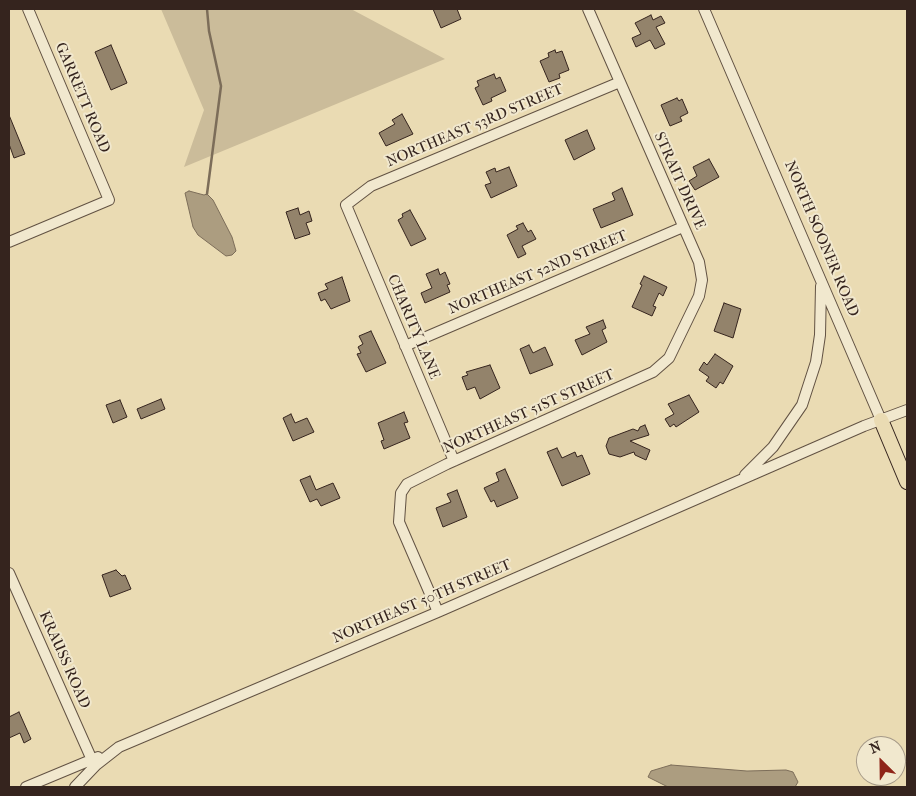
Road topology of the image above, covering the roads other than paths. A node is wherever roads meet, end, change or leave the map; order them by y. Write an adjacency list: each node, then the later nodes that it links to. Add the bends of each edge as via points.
1 (28, 9): 7 (street, GARRETT ROAD, via 109,200)
2 (588, 9): 4 (street, STRAIT DRIVE)
3 (704, 9): 8 (street, NORTH SOONER ROAD)
4 (620, 82): 5 (street, NORTHEAST 53RD STREET, via 371,186); 6 (street, STRAIT DRIVE)
5 (346, 204): 9 (street, CHARITY LANE)
6 (683, 227): 9 (street, NORTHEAST 52ND STREET); 10 (street, STRAIT DRIVE, via 699,262 701,289 674,349)
7 (9, 242)
8 (821, 281): 12 (street, NORTH SOONER ROAD); 15 (street, NORTHEAST 50TH STREET, via 817,357 802,405 773,447)
9 (405, 346): 13 (street, CHARITY LANE)
10 (663, 365): 13 (street, NORTHEAST 51ST STREET, via 638,381)
11 (907, 410): 12 (street, NORTHEAST 50TH STREET)
12 (881, 420): 14 (main road, NORTH SOONER ROAD); 15 (street, NORTHEAST 50TH STREET)
13 (454, 461): 17 (street, NORTHEAST 51ST STREET, via 407,484 401,493 399,522)
14 (907, 482)
15 (736, 483): 17 (street, NORTHEAST 50TH STREET)
16 (9, 573): 19 (street, KRAUSS ROAD)
17 (438, 612): 18 (street, NORTHEAST 50TH STREET)
18 (119, 747): 19 (street, NORTHEAST 50TH STREET); 21 (street, NORTHEAST 50TH STREET)
19 (92, 760): 20 (street, NORTHEAST 50TH STREET)
20 (26, 787)
21 (75, 787)

